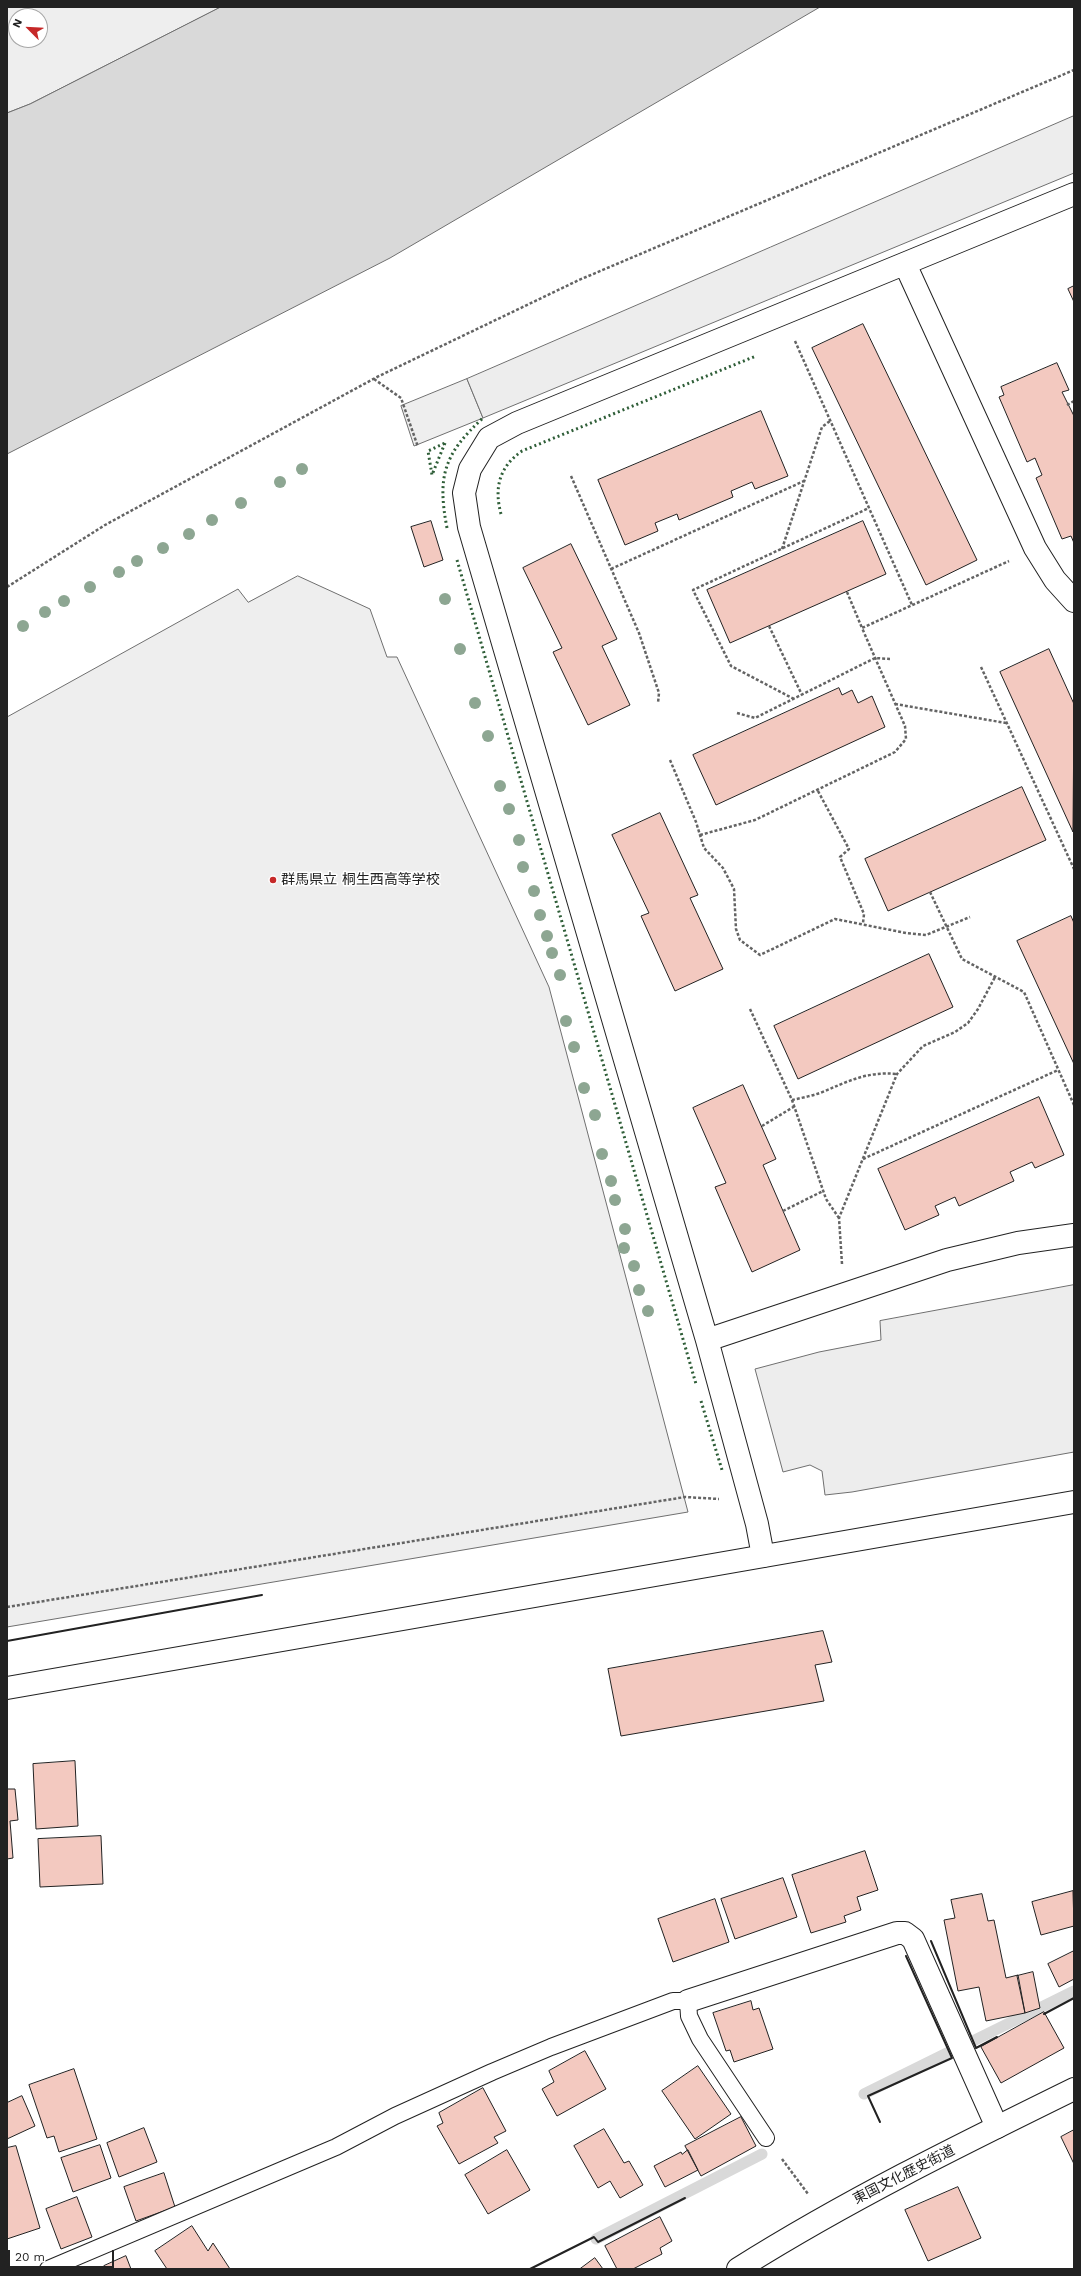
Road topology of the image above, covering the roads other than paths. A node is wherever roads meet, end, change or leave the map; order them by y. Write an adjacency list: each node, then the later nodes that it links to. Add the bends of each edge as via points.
1 (1074, 194): 2 (main road)
2 (905, 264): 3 (main road, via 1035,548 1055,580); 5 (main road, via 517,423 489,438 470,469 466,481 464,506 469,527)
3 (1074, 601)
4 (1074, 1235): 5 (main road, via 1018,1243 947,1260)
5 (708, 1340): 7 (main road, via 757,1524)
6 (1074, 1502): 7 (main road)
7 (763, 1556): 8 (main road)
8 (7, 1688)
9 (688, 2001): 11 (main road, via 897,1933 906,1933 913,1939); 12 (lane, via 689,2016 700,2039); 13 (lane, via 673,2001 544,2050 395,2116 336,2147)
10 (1074, 2089): 11 (main road, 東国文化歴史街道)
11 (996, 2127): 14 (main road, 東国文化歴史街道, via 822,2218)
12 (766, 2138)
13 (48, 2269)
14 (738, 2269)

